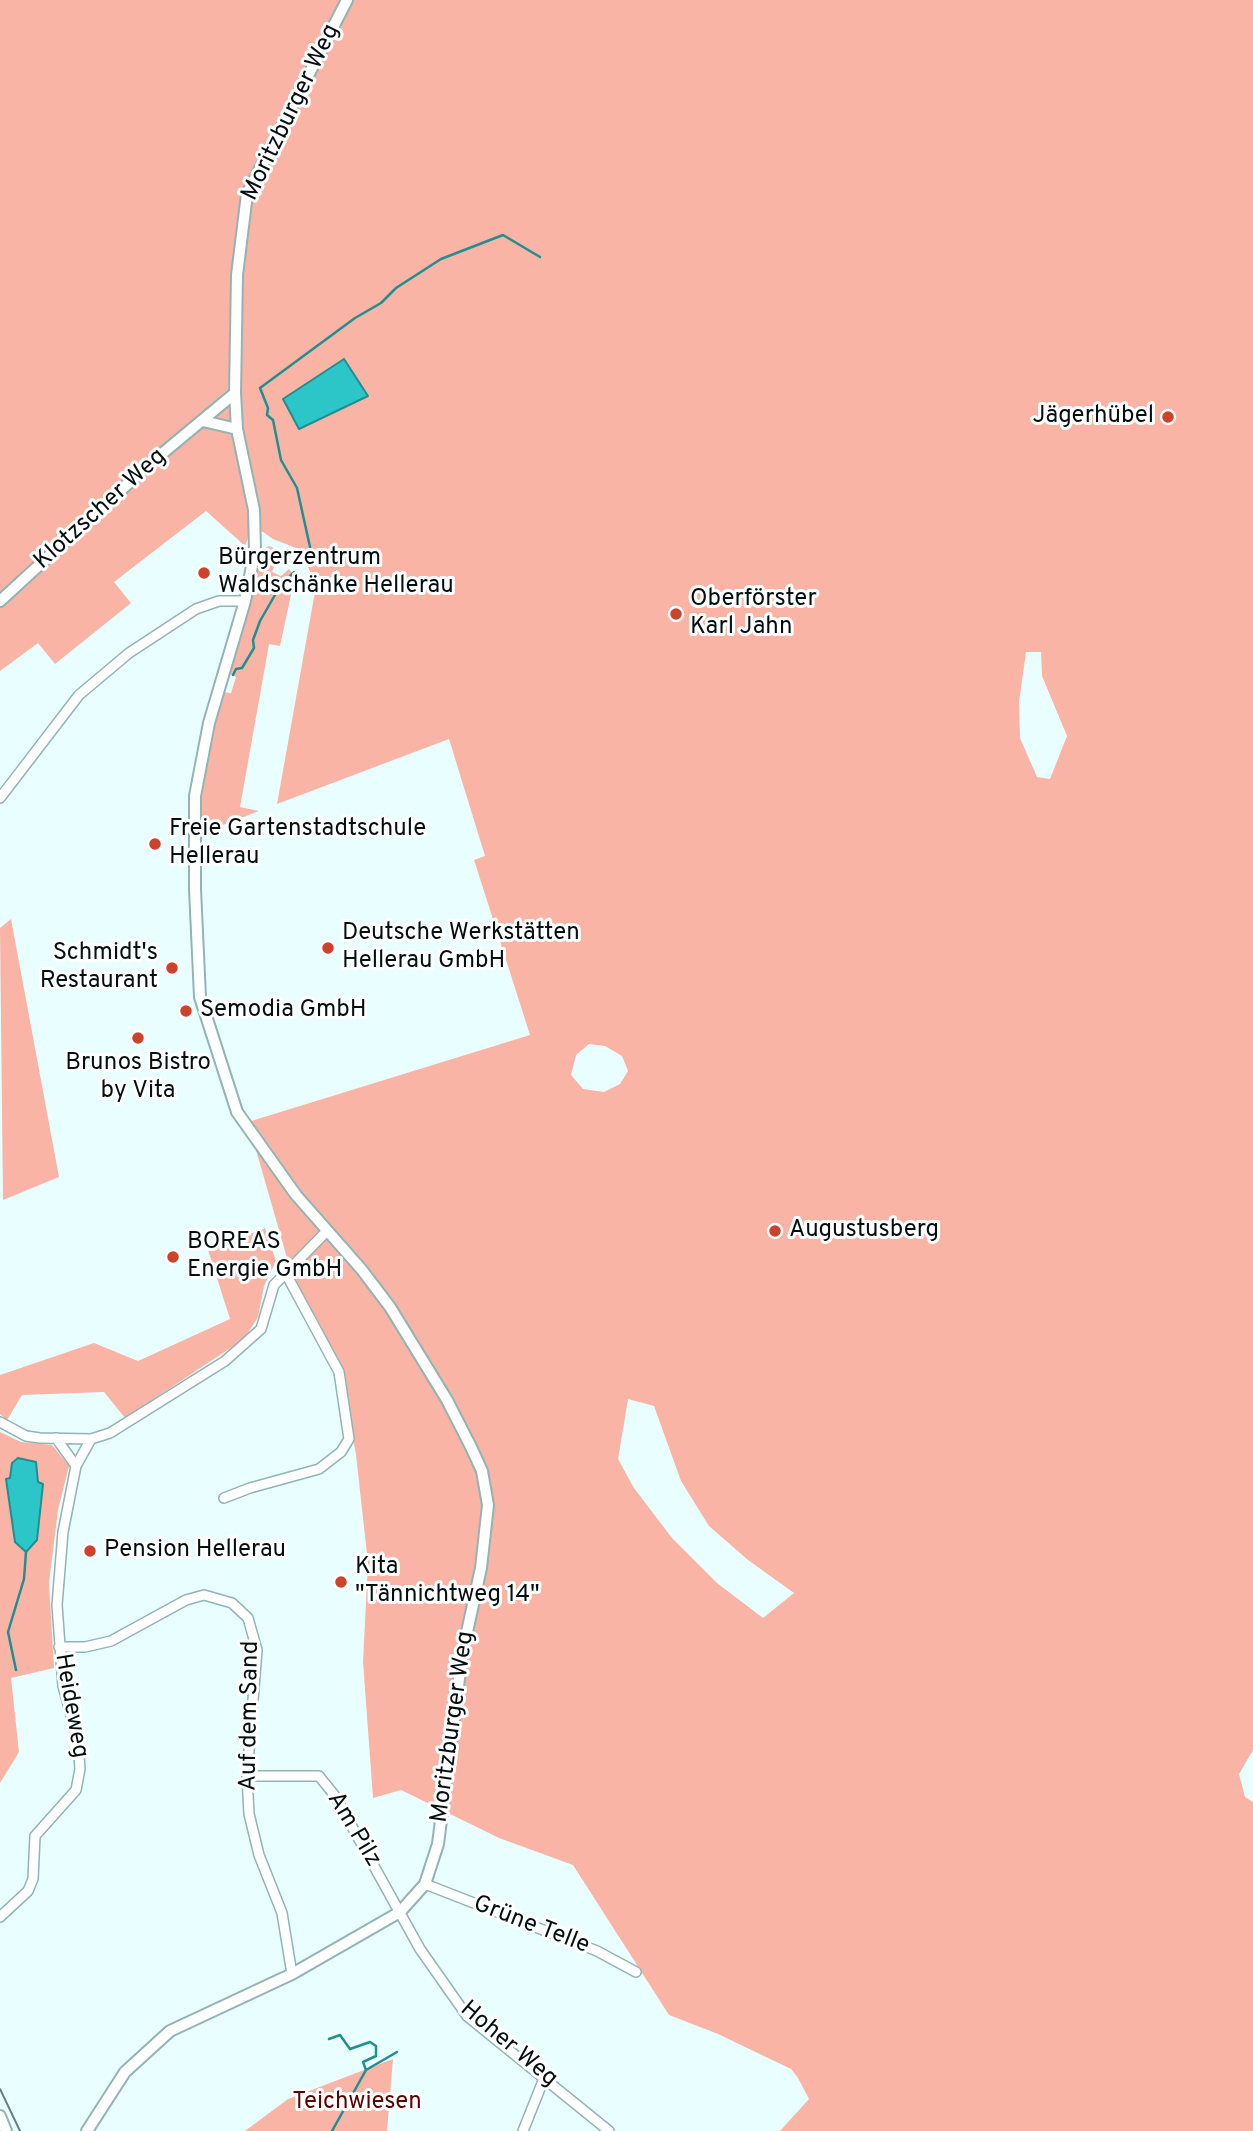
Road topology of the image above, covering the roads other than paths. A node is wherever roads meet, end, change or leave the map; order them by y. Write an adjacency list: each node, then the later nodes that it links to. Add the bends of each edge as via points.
1 (348, 0): 2 (street, Moritzburger Weg, via 247,194 237,275)
2 (234, 393): 3 (street, Klotzscher Weg); 4 (street, Moritzburger Weg)
3 (203, 421): 4 (street); 5 (street, Klotzscher Weg)
4 (237, 429): 6 (street, Moritzburger Weg, via 256,536)
5 (0, 601)
6 (246, 601): 7 (street, via 219,601 196,608 129,653 79,695); 8 (street, Moritzburger Weg, via 209,723 195,796 200,997 237,1112)
7 (0, 798)
8 (327, 1231): 9 (street); 17 (street, Moritzburger Weg, via 376,1288 427,1364 482,1471 488,1505 481,1568 462,1656 438,1844)
9 (285, 1272): 12 (street, via 274,1285 261,1329 225,1361 110,1433); 14 (street, via 339,1373 349,1438 341,1452 319,1469)
10 (0, 1422): 11 (street, via 26,1436)
11 (56, 1438): 12 (street); 13 (street)
12 (92, 1439): 13 (street, Heideweg)
13 (76, 1466): 15 (street, Heideweg, via 63,1532)
14 (224, 1498)
15 (59, 1647): 16 (street, Auf dem Sand, via 111,1641 204,1595 232,1603 248,1618 257,1650); 19 (street, Heideweg, via 78,1741 76,1790 35,1836 28,1891)
16 (247, 1776): 18 (street, Am Pilz, via 318,1776 335,1796); 21 (street, Auf dem Sand, via 253,1834 282,1913)
17 (425, 1884): 18 (street, Moritzburger Weg); 20 (street, Grüne Telle, via 597,1951)
18 (400, 1912): 21 (street, Moritzburger Weg); 22 (street, Hoher Weg, via 442,1984 467,2015)
19 (0, 1917)
20 (635, 1972)
21 (292, 1974): 25 (street, Moritzburger Weg, via 170,2031 125,2072)
22 (545, 2077): 26 (street); 27 (street, Hoher Weg)
23 (0, 2116): 24 (street)
24 (6, 2131)
25 (88, 2131)
26 (523, 2131)
27 (609, 2131)

